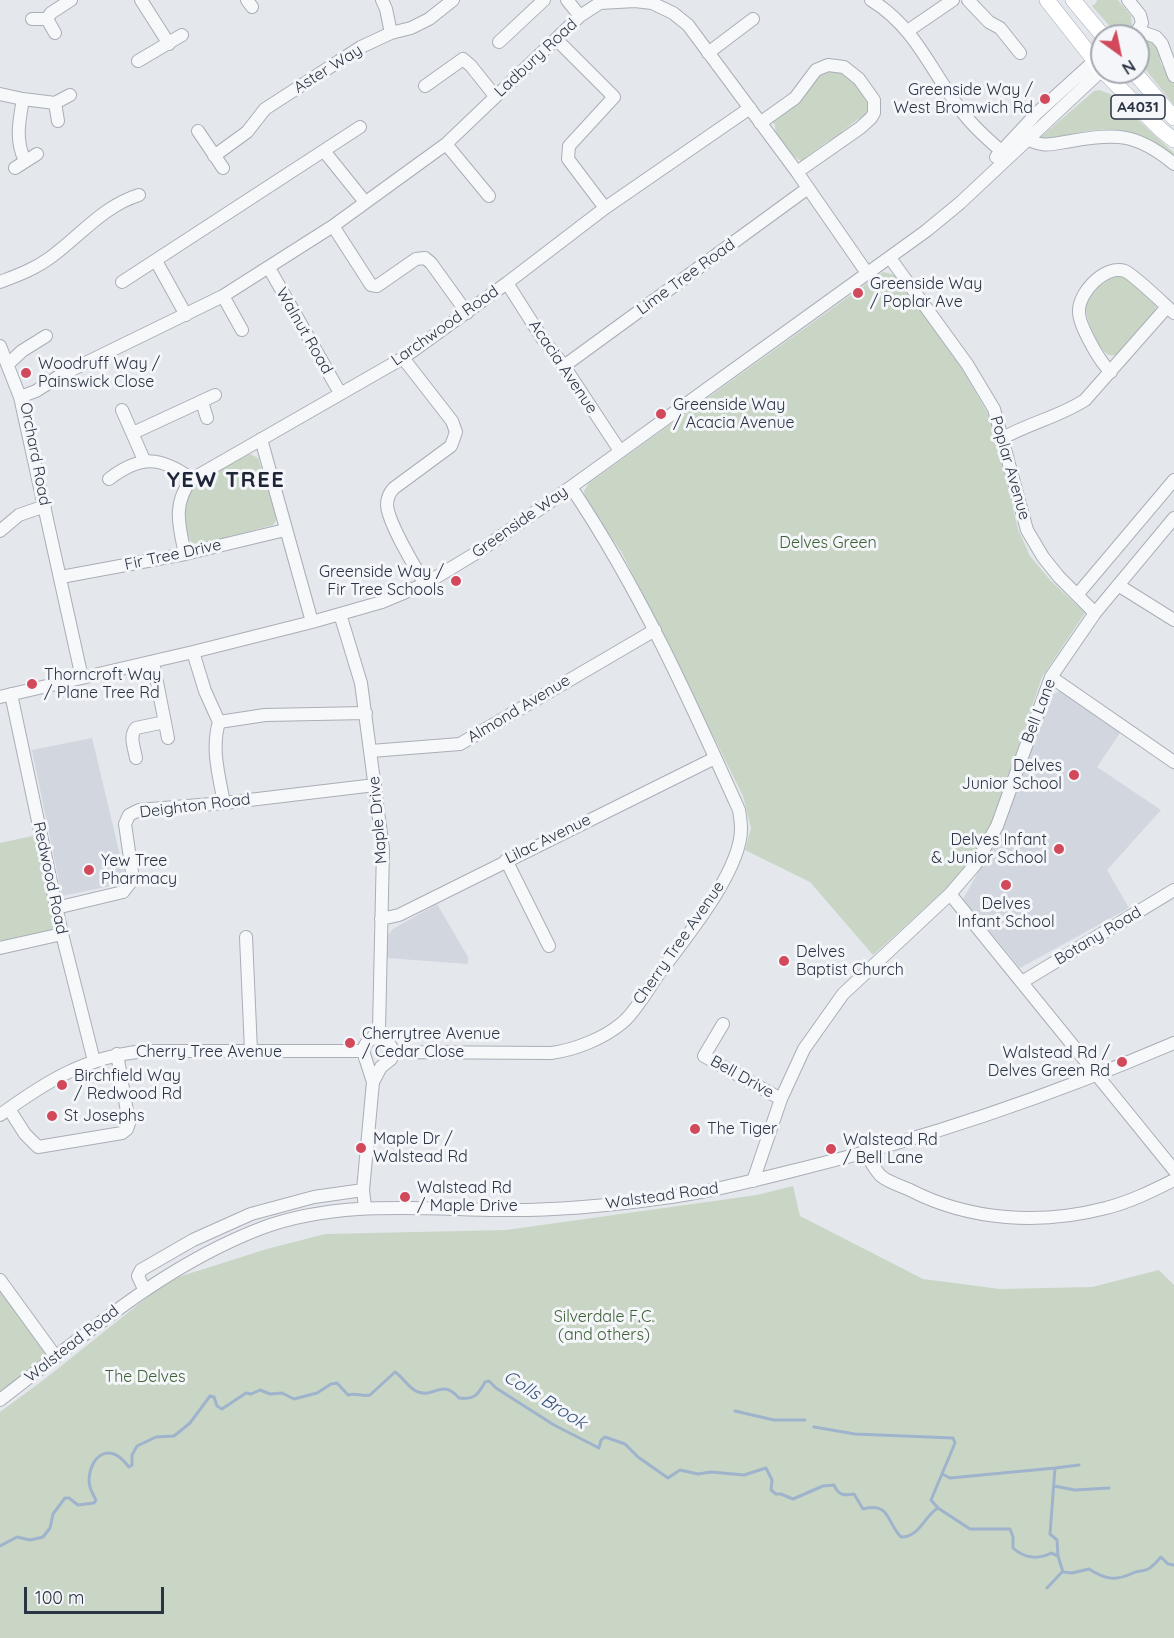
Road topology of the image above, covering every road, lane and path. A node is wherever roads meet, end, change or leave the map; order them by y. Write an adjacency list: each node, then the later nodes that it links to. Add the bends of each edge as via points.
1 (71, 0): 16 (street)
2 (141, 0): 28 (street)
3 (382, 0): 23 (street)
4 (453, 0): 23 (street, Aster Way, via 411,28)
5 (544, 0): 27 (street)
6 (567, 0): 13 (street)
7 (871, 0): 21 (street)
8 (953, 0): 21 (street)
9 (968, 0): 20 (street)
10 (1047, 0): 31 (main road, A4031)
11 (1073, 0): 18 (main road)
12 (1128, 0): 19 (street, via 1140,15)
13 (580, 16): 26 (street, Ladbury Road); 29 (street, Ladbury Road, via 600,3 652,3 688,25)
14 (1008, 17): 20 (street)
15 (32, 19): 16 (street)
16 (47, 19): 22 (street)
17 (753, 19): 29 (street)
18 (1093, 24)
19 (1142, 24)
20 (1000, 28): 30 (street)
21 (909, 30): 54 (street, via 964,115)
22 (55, 33)
23 (391, 33): 56 (street, Aster Way, via 361,47 265,109 247,132)
24 (182, 35): 28 (street)
25 (1150, 36): 34 (street, via 1162,44)
26 (556, 39): 41 (street, Ladbury Road); 64 (street, via 614,96 569,146 568,159)
27 (499, 42)
28 (169, 44): 32 (street)
29 (708, 53): 44 (street, Ladbury Road)
30 (1020, 53)
31 (1090, 53)
32 (138, 61)
33 (1090, 74): 54 (street, Greenside Way, via 1037,113)
34 (1174, 76)
35 (1090, 77): 50 (street, Greenside Way)
36 (1118, 84): 51 (main road, A4031)
37 (1144, 84): 45 (main road, A4031)
38 (425, 86): 41 (street, via 463,59)
39 (0, 94): 42 (street)
40 (69, 95): 43 (street)
41 (495, 96): 52 (street, Ladbury Road)
42 (22, 99): 43 (street); 55 (street, via 18,129 20,164)
43 (55, 103): 46 (street)
44 (750, 108): 47 (street, Ladbury Road); 64 (street, Larchwood Road)
45 (1174, 118)
46 (58, 121)
47 (760, 123): 59 (street, Ladbury Road); 59 (street, via 795,98 816,70 828,65 844,67 874,100 871,118)
48 (360, 127): 53 (street)
49 (198, 131): 56 (street)
50 (1026, 138): 54 (street, Greenside Way); 57 (street, via 1040,146 1106,135 1132,138 1158,150)
51 (1174, 140)
52 (446, 144): 62 (street); 63 (street, Ladbury Road)
53 (324, 152): 63 (street); 67 (street)
54 (1004, 153): 66 (street, Greenside Way, via 960,202)
55 (37, 154)
56 (214, 156): 58 (street)
57 (1174, 164)
58 (223, 168)
59 (797, 172): 61 (street, Ladbury Road)
60 (121, 186): 70 (street, via 133,197 101,214 52,257 30,271)
61 (808, 188): 69 (street, Ladbury Road); 82 (street, Lime Tree Road)
62 (489, 196)
63 (365, 202): 65 (street, Ladbury Road)
64 (605, 208): 72 (street, Larchwood Road)
65 (333, 226): 68 (street, Ladbury Road); 75 (street, via 371,285 377,286 416,259 425,258)
66 (890, 258): 69 (street, Greenside Way); 92 (street, Poplar Avenue, via 967,364 994,409)
67 (156, 261): 71 (street); 76 (street)
68 (269, 268): 73 (street, Orchard Road); 84 (street, Walnut Road)
69 (867, 273): 93 (street, Greenside Way)
70 (0, 282)
71 (122, 282)
72 (507, 284): 75 (street, Larchwood Road); 82 (street, Acacia Avenue)
73 (223, 296): 76 (street, Orchard Road); 77 (street)
74 (1171, 310): 83 (street); 83 (street, via 1126,271 1100,276 1081,300 1079,318)
75 (467, 313): 80 (street, Larchwood Road)
76 (186, 315): 86 (street, Orchard Road)
77 (242, 330)
78 (46, 336): 81 (street)
79 (0, 346): 81 (street)
80 (403, 358): 84 (street, Larchwood Road); 105 (street, via 452,421 456,432 451,446 388,496 388,510)
81 (8, 364): 86 (street)
82 (564, 366): 93 (street, Acacia Avenue)
83 (1111, 372): 92 (street, via 1071,409)
84 (340, 393): 91 (street, Larchwood Road)
85 (215, 395): 87 (street)
86 (20, 398): 99 (street, Orchard Road)
87 (202, 402): 89 (street); 90 (street)
88 (122, 410): 90 (street)
89 (207, 418)
90 (133, 433): 94 (street)
91 (261, 438): 96 (street, Larchwood Road); 101 (street)
92 (1003, 438): 107 (street, Poplar Avenue, via 1028,530 1043,557)
93 (620, 451): 98 (street, Greenside Way)
94 (144, 460): 95 (street); 96 (street, via 174,467)
95 (109, 479)
96 (192, 479): 103 (street, via 177,520)
97 (1174, 480): 107 (street)
98 (571, 487): 105 (street, Greenside Way); 112 (street, Cherry Tree Avenue, via 606,540)
99 (45, 506): 102 (street, via 19,515); 104 (street, Orchard Road)
100 (1174, 518): 106 (street, Bell Lane)
101 (285, 530): 103 (street, Fir Tree Drive); 111 (street)
102 (0, 531)
103 (185, 554): 104 (street, Fir Tree Drive)
104 (61, 577): 116 (street, Orchard Road)
105 (425, 584): 109 (street, Greenside Way)
106 (1118, 585): 108 (street, Bell Lane); 110 (street)
107 (1077, 596): 108 (street, Poplar Avenue)
108 (1095, 613): 115 (street, Bell Lane)
109 (340, 614): 111 (street, Greenside Way); 118 (street, Maple Drive)
110 (1174, 620)
111 (312, 622): 113 (street, Greenside Way)
112 (655, 630): 122 (street, Almond Avenue, via 460,744); 124 (street, Cherry Tree Avenue)
113 (193, 652): 114 (street, Greenside Way); 119 (street)
114 (153, 662): 116 (street, Greenside Way); 120 (street)
115 (1051, 677): 125 (street); 130 (street, Bell Lane, via 997,826 975,865)
116 (82, 678): 117 (street, Greenside Way)
117 (5, 695): 131 (street, Redwood Road)
118 (366, 713): 119 (street, via 265,715); 122 (street, Maple Drive)
119 (219, 722): 127 (street, via 215,748)
120 (165, 723): 121 (street); 123 (street, via 136,728 132,735)
121 (168, 738)
122 (371, 752): 126 (street, Maple Drive)
123 (136, 758)
124 (715, 758): 128 (street, Lilac Avenue); 143 (street, Cherry Tree Avenue, via 739,810 739,842 718,891 623,1023 593,1040 550,1053)
125 (1174, 762)
126 (375, 785): 127 (street, Deighton Road); 132 (street, Maple Drive, via 383,849)
127 (224, 803): 131 (street, Deighton Road, via 139,810 129,815 125,824 133,879 129,886 123,892)
128 (506, 860): 132 (street, Lilac Avenue, via 399,915); 135 (street)
129 (1174, 890): 137 (street, Botany Road)
130 (950, 894): 137 (street); 150 (street, Bell Lane, via 843,994 804,1049)
131 (56, 908): 133 (street, Redwood Road)
132 (381, 919): 139 (street, Maple Drive)
133 (62, 934): 136 (street); 145 (street, Redwood Road)
134 (246, 937): 141 (street)
135 (549, 946)
136 (0, 948)
137 (1022, 982): 148 (street)
138 (723, 1024): 150 (street, Bell Drive, via 704,1056)
139 (375, 1034): 142 (street); 143 (street, via 387,1040)
140 (1174, 1043): 148 (street, Walstead Road)
141 (250, 1051): 142 (street, Cherry Tree Avenue); 144 (street, Cherry Tree Avenue)
142 (363, 1051): 146 (street)
143 (393, 1052): 147 (street)
144 (117, 1054): 145 (street, Cherry Tree Avenue); 151 (street, via 129,1123 122,1133 39,1147)
145 (94, 1061): 151 (street, Cherry Tree Avenue, via 63,1073)
146 (368, 1064): 147 (street); 149 (street)
147 (381, 1067): 149 (street)
148 (1098, 1075): 152 (street, Walstead Road); 153 (street)
149 (373, 1082): 156 (street)
150 (781, 1099): 155 (street, Bell Lane)
151 (4, 1112)
152 (865, 1153): 154 (street, via 882,1176 928,1200 992,1216 1029,1219 1078,1215 1108,1208); 155 (street, Walstead Road)
153 (1174, 1170)
154 (1174, 1180)
155 (753, 1181): 157 (street, Walstead Road, via 658,1199 579,1207)
156 (363, 1190): 157 (street); 159 (street, via 283,1204 225,1224 141,1270 138,1276)
157 (364, 1208): 159 (street, Walstead Road, via 293,1219 263,1228)
158 (0, 1280): 160 (street)
159 (144, 1289): 160 (street, Walstead Road)
160 (56, 1357): 161 (street, Walstead Road)
161 (0, 1400)

